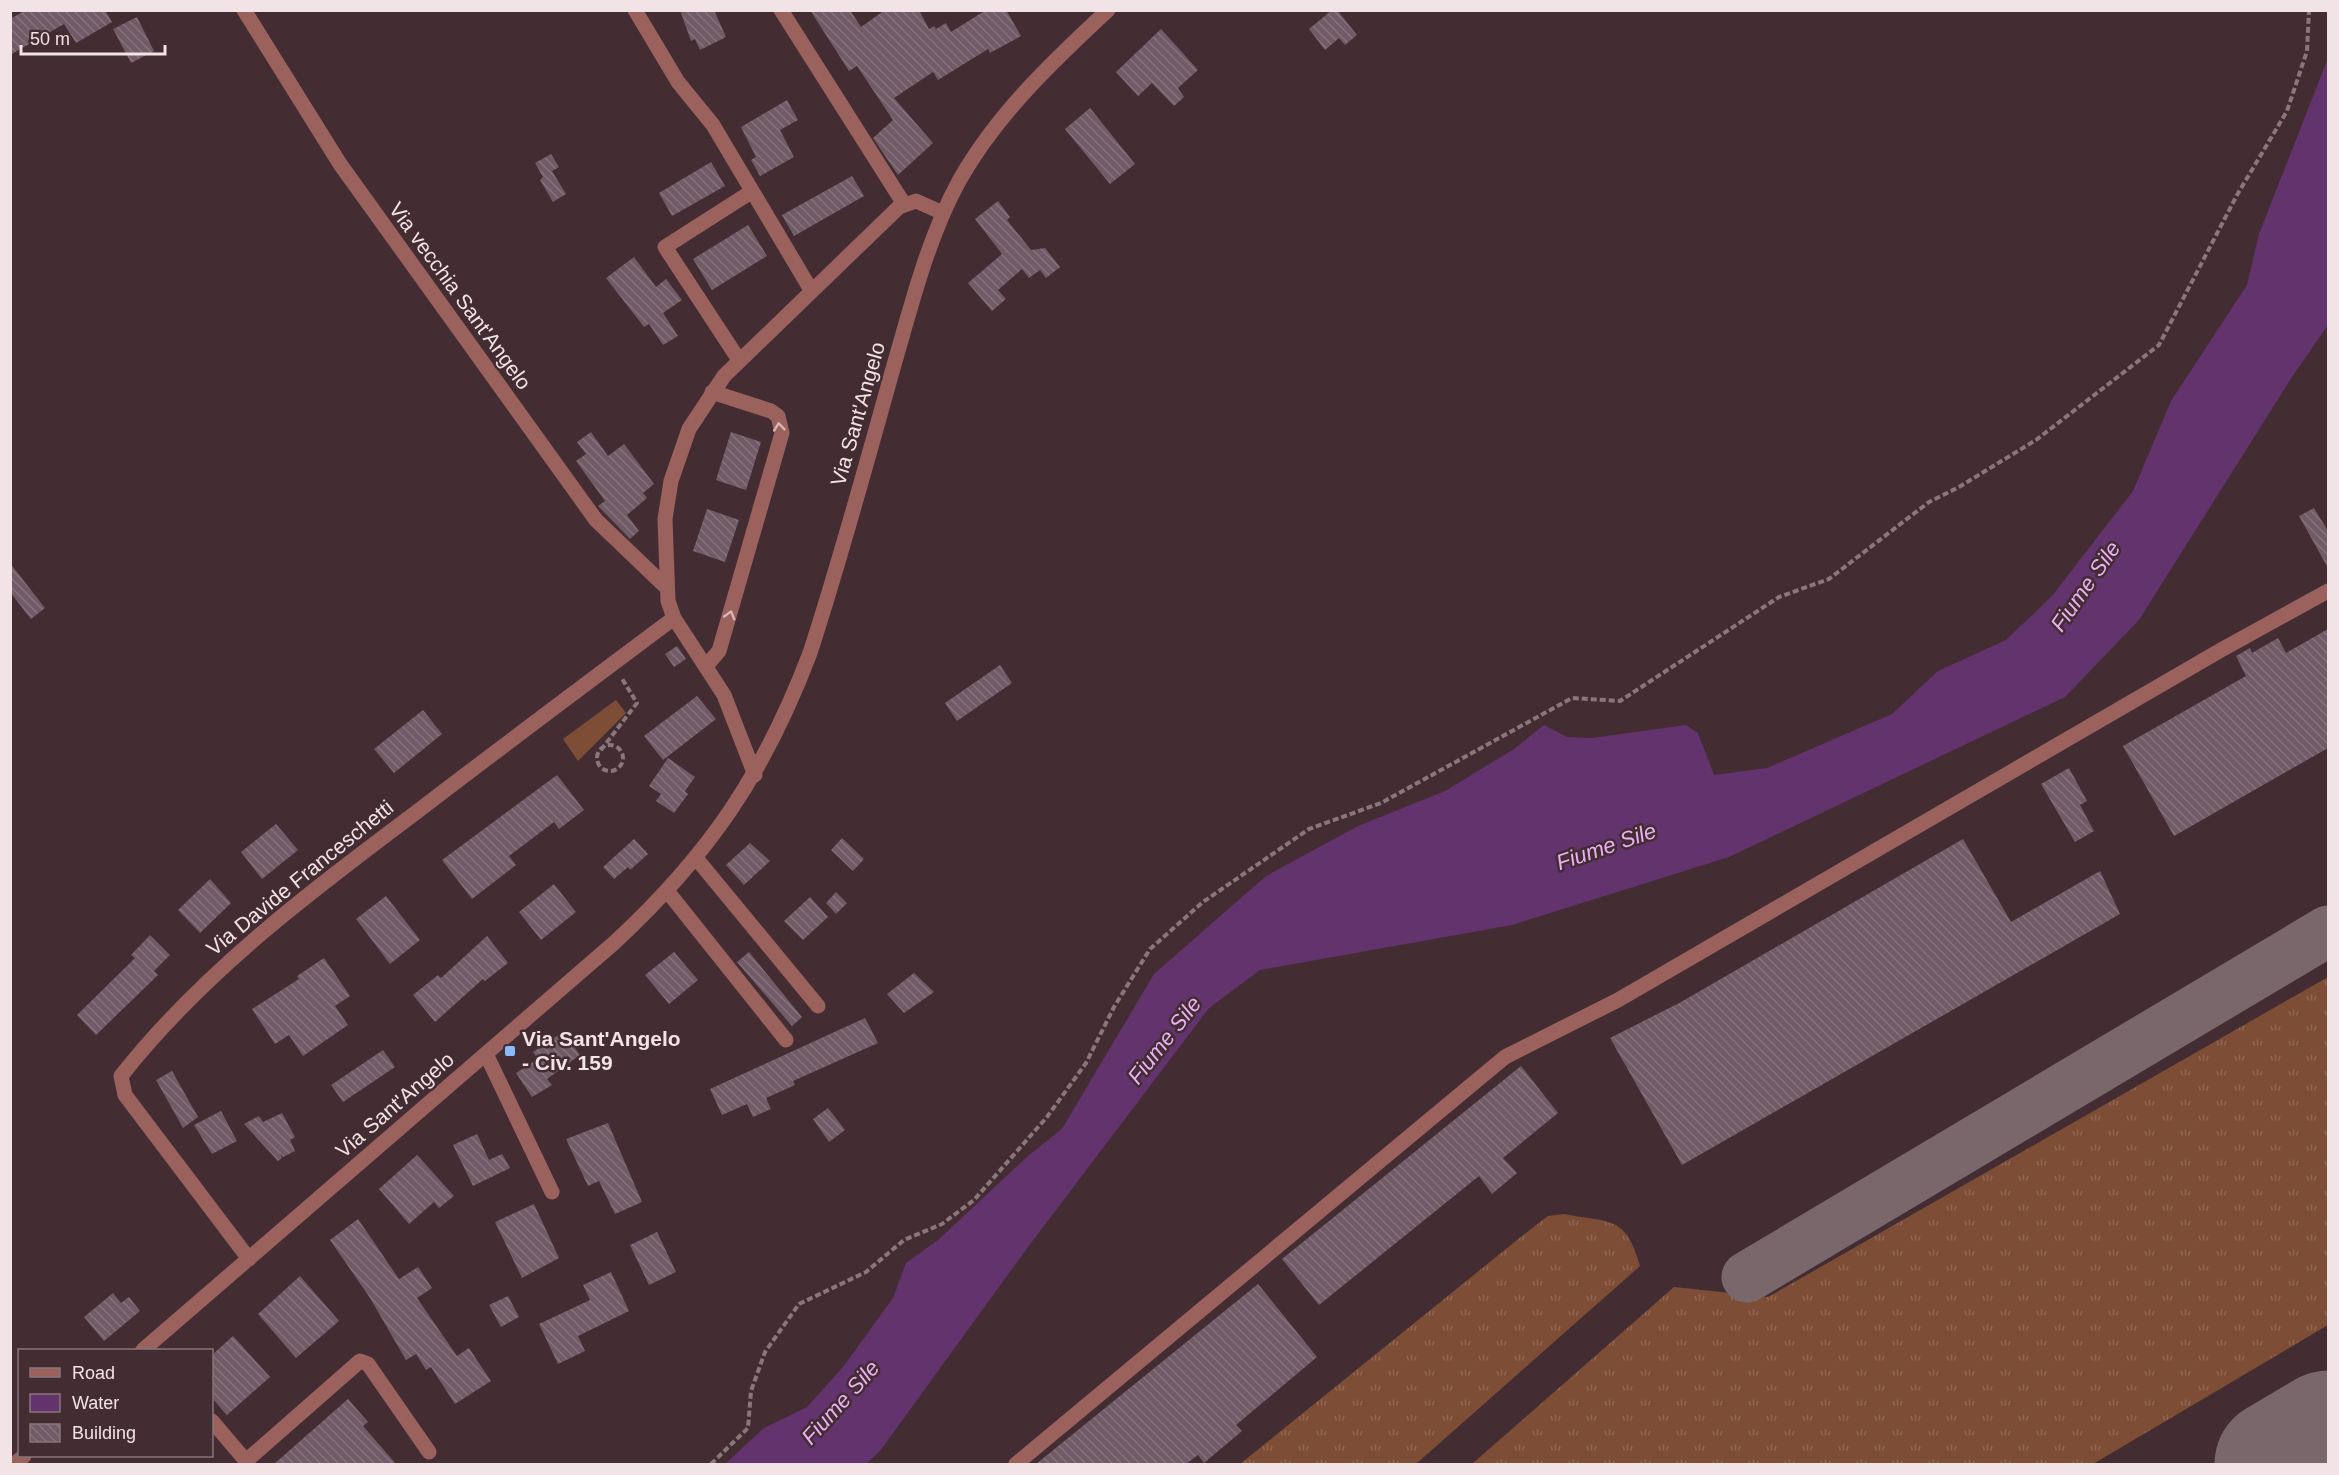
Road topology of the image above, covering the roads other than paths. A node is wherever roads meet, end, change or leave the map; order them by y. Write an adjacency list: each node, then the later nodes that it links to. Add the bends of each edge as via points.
1 (244, 10): 11 (street, Via vecchia Sant'Angelo, via 340,164 596,520)
2 (635, 10): 5 (street, via 678,82 713,125)
3 (781, 10): 6 (street)
4 (1107, 10): 7 (street, Via Sant'Angelo, via 1000,121 970,163)
5 (751, 192): 8 (street); 9 (street, via 665,247)
6 (904, 204): 7 (street, via 916,201); 8 (street)
7 (943, 213): 15 (street, Via Sant'Angelo, via 907,320 810,653)
8 (811, 290): 9 (street)
9 (739, 360): 10 (street)
10 (712, 392): 11 (street, via 689,429 671,481 665,519); 14 (street, one-way to 10, via 719,651 782,433 778,416 771,411)
11 (666, 587): 13 (street)
12 (2328, 591): 27 (street, via 1618,1000 1505,1057)
13 (674, 618): 14 (street); 22 (street, Via Davide Franceschetti, via 358,855 245,945 151,1037 121,1076 124,1095)
14 (706, 666): 15 (street, via 730,708)
15 (755, 775): 16 (street, Via Sant'Angelo)
16 (696, 858): 17 (street, Via Sant'Angelo); 18 (street)
17 (668, 892): 19 (street); 20 (street, Via Sant'Angelo)
18 (818, 1006)
19 (786, 1040)
20 (486, 1054): 21 (street); 22 (street, Via Sant'Angelo)
21 (552, 1191)
22 (249, 1259): 23 (street, Via Sant'Angelo)
23 (147, 1349)
24 (213, 1422): 26 (street)
25 (429, 1452): 26 (street, via 368,1364 360,1361)
26 (244, 1463)
27 (1016, 1464)

